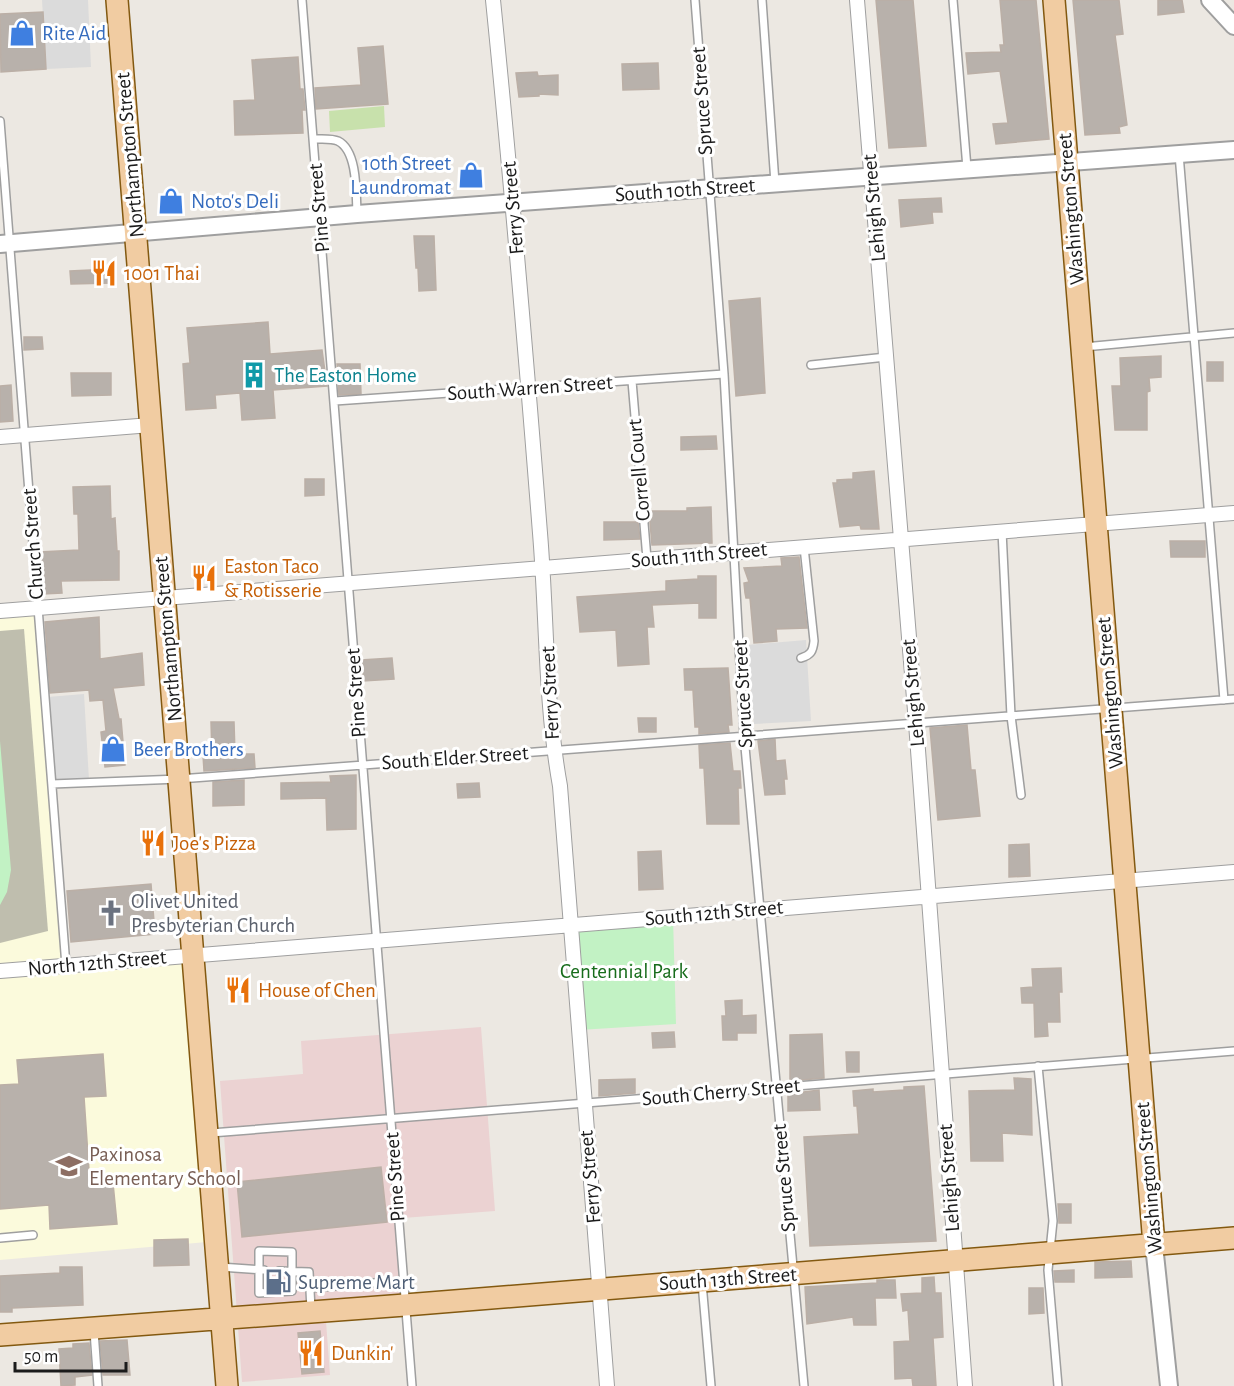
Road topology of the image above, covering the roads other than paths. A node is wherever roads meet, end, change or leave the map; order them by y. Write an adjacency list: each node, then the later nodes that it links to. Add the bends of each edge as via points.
1 (117, 0): 23 (main road, Northampton Street)
2 (302, 0): 12 (lane, Pine Street)
3 (494, 0): 20 (street, Ferry Street)
4 (695, 0): 19 (lane, Spruce Street)
5 (762, 0): 18 (lane)
6 (857, 0): 17 (street, Lehigh Street)
7 (953, 0): 16 (lane)
8 (1054, 0): 15 (main road, Washington Street)
9 (1210, 0): 10 (street)
10 (1234, 26)
11 (0, 121): 24 (lane, Church Street)
12 (314, 139): 21 (lane, via 337,140 345,147 353,162); 22 (lane, Pine Street)
13 (1234, 150): 14 (street, South 10th Street)
14 (1179, 154): 15 (street, South 10th Street); 26 (lane)
15 (1067, 162): 16 (street, South 10th Street); 27 (main road, Washington Street)
16 (967, 171): 17 (street, South 10th Street)
17 (871, 177): 18 (street, South 10th Street); 28 (street, Lehigh Street)
18 (775, 183): 19 (street, South 10th Street)
19 (709, 189): 20 (street, South 10th Street); 30 (lane, Spruce Street)
20 (514, 203): 21 (street, South 10th Street); 32 (street, Ferry Street)
21 (357, 214): 22 (street, South 10th Street)
22 (320, 217): 23 (street, South 10th Street); 33 (lane, Pine Street)
23 (136, 234): 24 (street, South 10th Street); 34 (main road, Northampton Street)
24 (5, 244): 35 (lane, Church Street)
25 (1234, 333): 26 (lane)
26 (1194, 337): 27 (lane); 38 (lane)
27 (1082, 348): 39 (main road, Washington Street)
28 (886, 357): 29 (lane); 41 (street, Lehigh Street)
29 (811, 365)
30 (724, 374): 31 (lane, South Warren Street); 43 (lane, Spruce Street)
31 (632, 381): 32 (lane, South Warren Street); 44 (lane, Correll Court)
32 (528, 388): 33 (lane, South Warren Street); 45 (street, Ferry Street)
33 (335, 401): 46 (lane, Pine Street)
34 (151, 425): 35 (street); 47 (main road, Northampton Street)
35 (25, 435): 36 (street); 48 (lane, Church Street)
36 (0, 437)
37 (1234, 513): 38 (street, South 11th Street)
38 (1209, 515): 39 (street, South 11th Street); 52 (lane)
39 (1096, 524): 40 (street, South 11th Street); 53 (main road, Washington Street)
40 (1002, 531): 41 (street, South 11th Street); 54 (lane)
41 (901, 539): 42 (street, South 11th Street); 55 (street, Lehigh Street)
42 (804, 547): 43 (street, South 11th Street); 50 (lane, via 814,641 813,650)
43 (735, 552): 44 (street, South 11th Street); 56 (lane, Spruce Street)
44 (647, 559): 45 (street, South 11th Street)
45 (543, 568): 46 (street, South 11th Street); 57 (street, Ferry Street)
46 (349, 583): 47 (street, South 11th Street); 58 (lane, Pine Street)
47 (165, 598): 48 (street, South 11th Street); 59 (main road, Northampton Street)
48 (38, 608): 49 (street, South 11th Street); 60 (lane, Church Street)
49 (0, 611)
50 (801, 658)
51 (1234, 699): 52 (lane, South Elder Street)
52 (1224, 700): 53 (lane, South Elder Street)
53 (1111, 708): 54 (lane, South Elder Street); 63 (main road, Washington Street)
54 (1011, 716): 55 (lane, South Elder Street); 61 (lane)
55 (916, 723): 56 (lane, South Elder Street); 64 (street, Lehigh Street)
56 (744, 736): 57 (lane, South Elder Street); 65 (lane, Spruce Street)
57 (554, 750): 58 (lane, South Elder Street); 66 (street, Ferry Street)
58 (361, 765): 59 (lane, South Elder Street); 67 (lane, Pine Street)
59 (179, 779): 60 (lane, South Elder Street); 68 (main road, Northampton Street)
60 (52, 784): 69 (lane, Church Street)
61 (1021, 795)
62 (1234, 872): 63 (street, South 12th Street)
63 (1125, 880): 64 (street, South 12th Street); 72 (main road, Washington Street)
64 (929, 896): 65 (street, South 12th Street); 74 (street, Lehigh Street)
65 (761, 910): 66 (street, South 12th Street); 75 (lane, Spruce Street)
66 (571, 925): 67 (street, South 12th Street); 76 (street, Ferry Street)
67 (377, 940): 68 (street, South 12th Street); 77 (lane, Pine Street)
68 (193, 955): 69 (street, North 12th Street); 78 (main road, Northampton Street)
69 (66, 966): 70 (street, North 12th Street)
70 (0, 971)
71 (1234, 1051): 72 (lane, South Cherry Street)
72 (1139, 1058): 73 (lane, South Cherry Street); 82 (main road, Washington Street)
73 (1038, 1066): 74 (lane, South Cherry Street); 83 (lane, via 1053,1221)
74 (941, 1074): 75 (lane, South Cherry Street); 84 (street, Lehigh Street)
75 (775, 1087): 76 (lane, South Cherry Street); 89 (lane, Spruce Street)
76 (584, 1103): 77 (lane, South Cherry Street); 93 (street, Ferry Street)
77 (391, 1118): 78 (lane, South Cherry Street); 94 (lane, Pine Street)
78 (207, 1133): 85 (main road, Northampton Street)
79 (33, 1235): 80 (lane)
80 (0, 1238)
81 (1234, 1238): 82 (main road, South 13th Street)
82 (1154, 1245): 83 (main road, South 13th Street); 107 (street, Washington Street)
83 (1050, 1253): 84 (main road, South 13th Street); 106 (lane, via 1048,1270)
84 (955, 1260): 89 (main road, South 13th Street); 105 (street, Lehigh Street)
85 (218, 1267): 86 (lane); 96 (main road, Northampton Street)
86 (261, 1269): 88 (lane, via 259,1251 292,1252); 88 (lane, via 259,1293 292,1291)
87 (279, 1271): 88 (lane)
88 (292, 1272): 92 (lane, via 309,1272)
89 (793, 1274): 90 (main road, South 13th Street); 104 (lane, Spruce Street)
90 (702, 1281): 93 (main road, South 13th Street); 103 (lane)
91 (386, 1282): 92 (lane)
92 (310, 1288): 95 (lane)
93 (599, 1289): 94 (main road, South 13th Street); 102 (street, Ferry Street)
94 (405, 1305): 95 (main road, South 13th Street); 101 (lane, Pine Street)
95 (311, 1312): 96 (main road, South 13th Street)
96 (222, 1318): 97 (main road, South 13th Street); 100 (main road, Northampton Street)
97 (93, 1328): 98 (main road, South 13th Street); 99 (lane)
98 (0, 1335)
99 (98, 1386)
100 (227, 1386)
101 (412, 1386)
102 (607, 1386)
103 (711, 1386)
104 (804, 1386)
105 (965, 1386)
106 (1058, 1386)
107 (1169, 1386)

